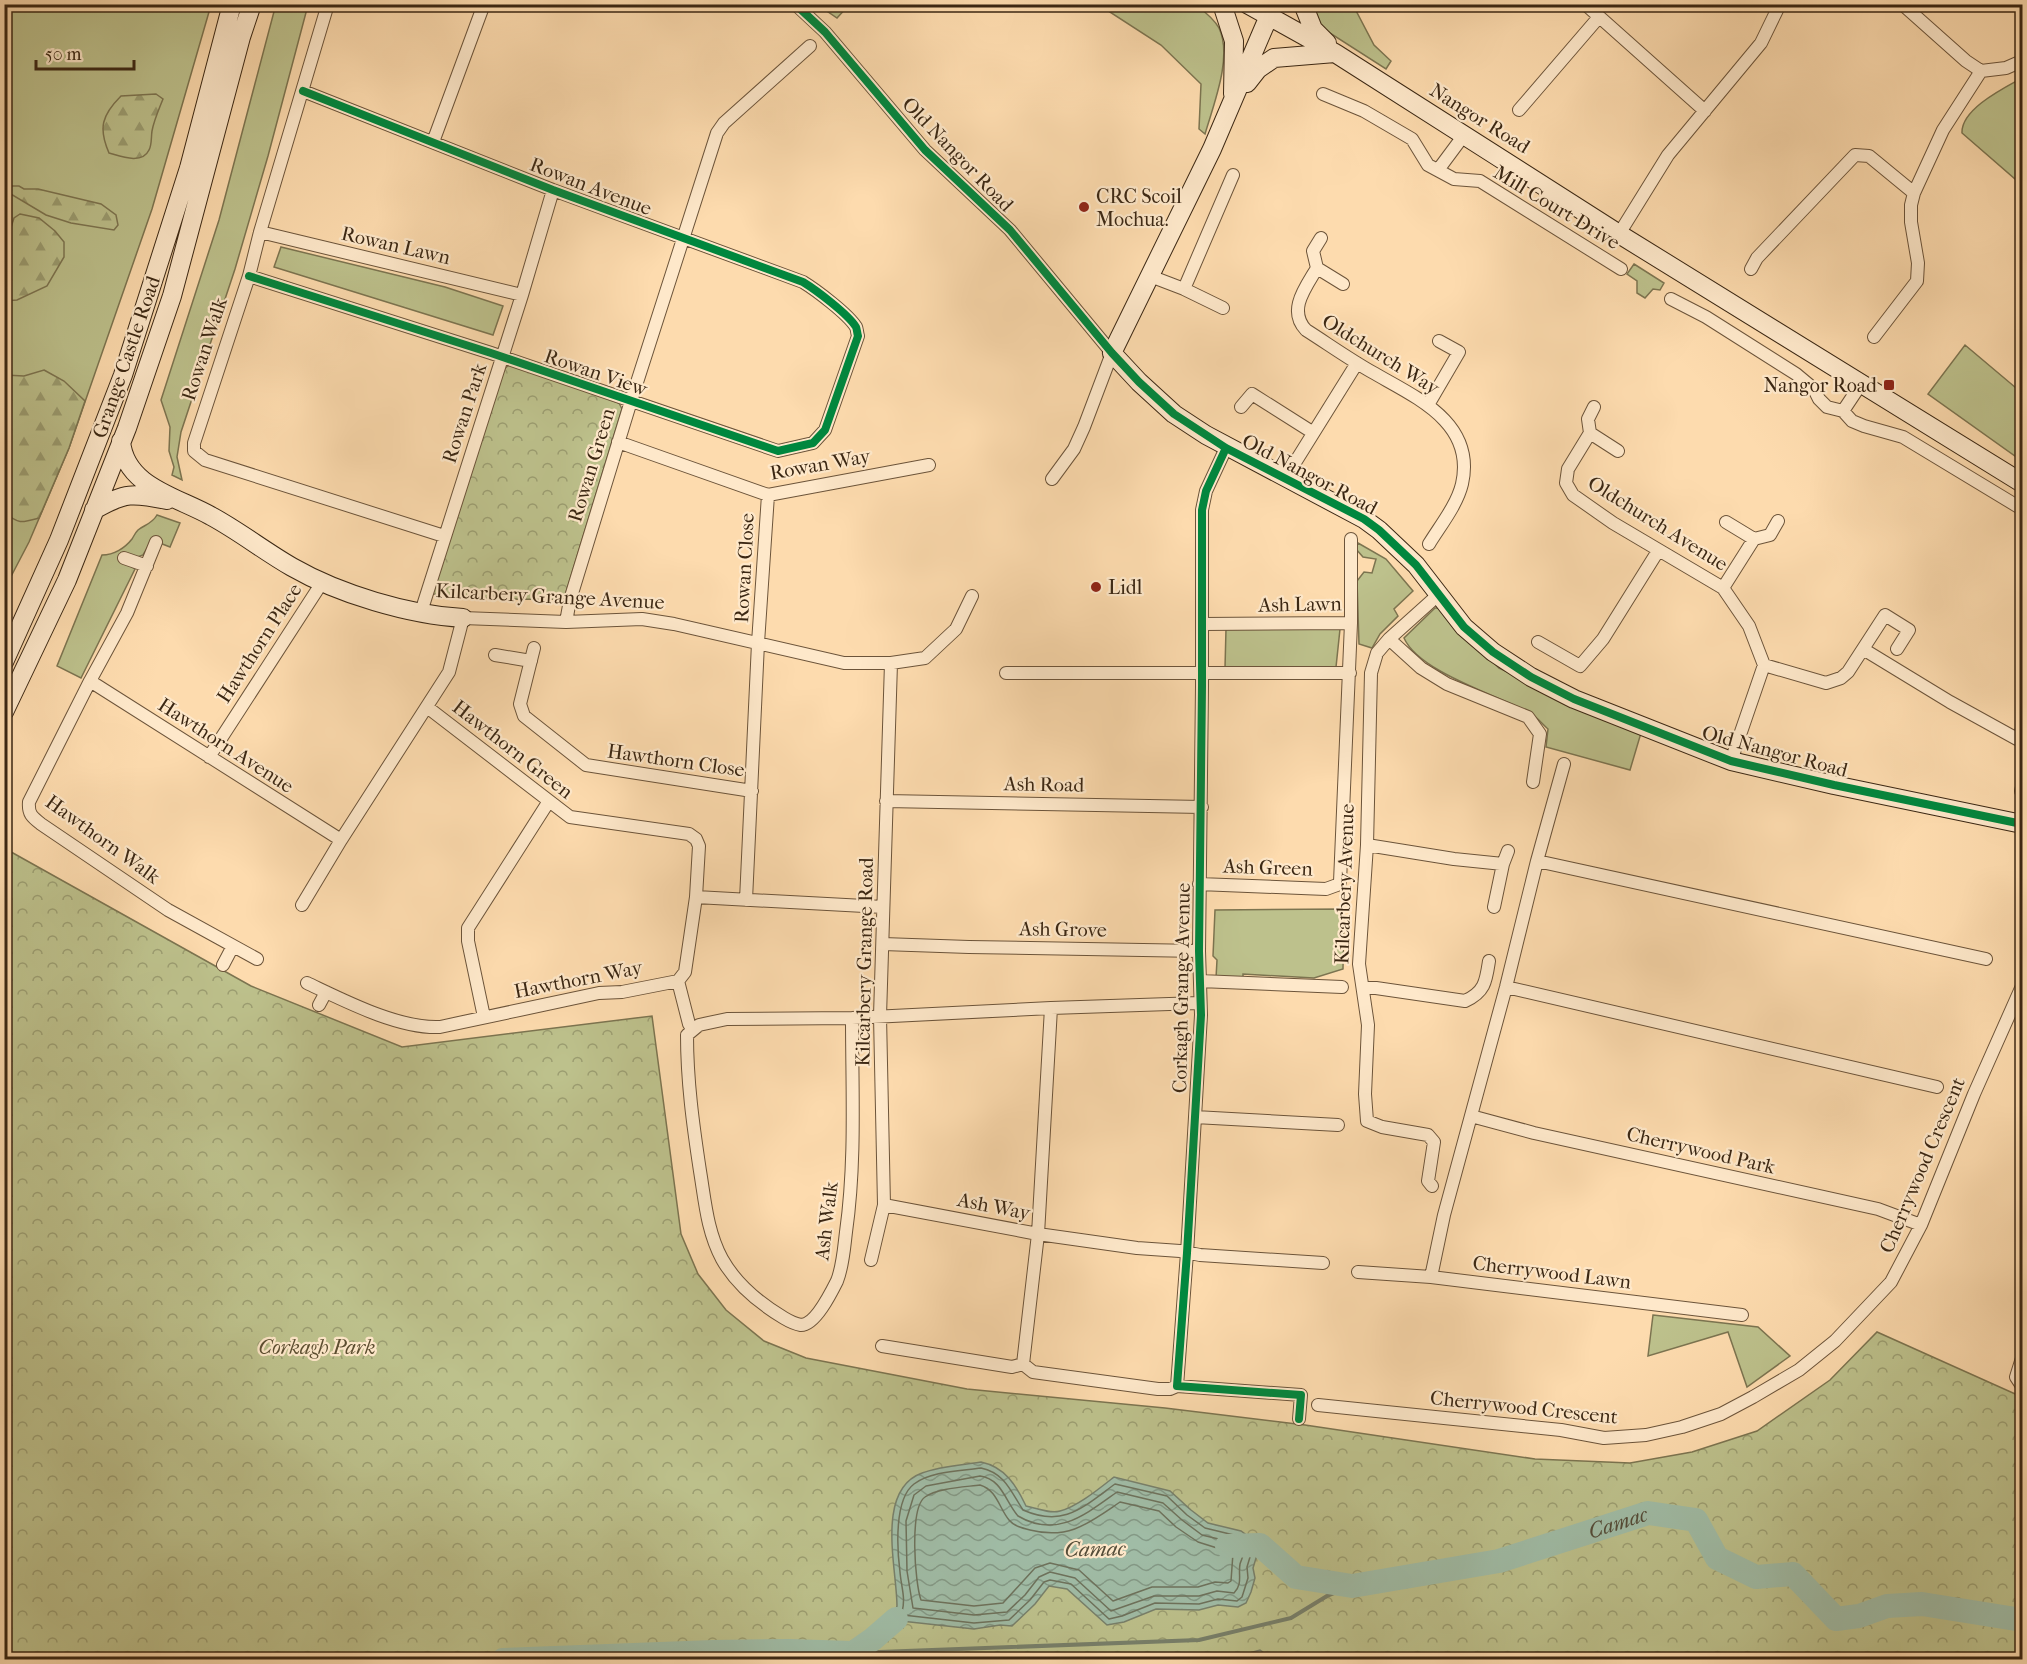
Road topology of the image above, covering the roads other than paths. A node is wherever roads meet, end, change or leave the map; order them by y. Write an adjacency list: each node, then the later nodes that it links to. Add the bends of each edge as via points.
1 (232, 4): 96 (main road, Grange Castle Road, via 189,168 123,375 59,540)
2 (252, 4): 57 (main road, Grange Castle Road, via 172,296)
3 (328, 4): 18 (street, Rowan Walk)
4 (484, 4): 24 (street)
5 (795, 4): 46 (street, Old Nangor Road, via 825,32 925,150 1010,230)
6 (1222, 4): 20 (main road, via 1233,41)
7 (1247, 4): 12 (main road, Nangor Road)
8 (1303, 4): 15 (main road, via 1313,29)
9 (1586, 4): 13 (street)
10 (1780, 4): 22 (street, via 1761,43)
11 (1902, 4): 17 (street)
12 (1272, 10): 15 (main road, Nangor Road); 20 (main road)
13 (1599, 17): 21 (street); 22 (street)
14 (810, 46): 32 (street, Rowan Green, via 717,133)
15 (1335, 53): 20 (main road, via 1274,58 1258,69); 23 (main road, Nangor Road)
16 (2022, 62): 17 (street)
17 (1981, 71): 28 (street, via 1943,130)
18 (303, 91): 24 (street, Rowan Avenue); 29 (street, Rowan Walk)
19 (1323, 94): 25 (street, Mill Court Drive, via 1364,111 1412,139 1428,165)
20 (1233, 102): 37 (main road)
21 (1519, 110)
22 (1705, 111): 30 (street, via 1668,155)
23 (1464, 135): 25 (street); 30 (main road, Nangor Road)
24 (433, 142): 27 (street, Rowan Avenue)
25 (1438, 170): 34 (street, Mill Court Drive, via 1454,178 1480,181)
26 (1233, 175): 39 (street)
27 (553, 190): 32 (street, Rowan Avenue); 40 (street, Rowan Park)
28 (1914, 192): 35 (street, via 1869,156 1855,154); 44 (street, via 1911,222 1917,281)
29 (260, 232): 36 (street, Rowan Walk); 40 (street, Rowan Lawn)
30 (1620, 234): 49 (main road, Nangor Road)
31 (1321, 237): 33 (street, via 1313,251)
32 (683, 238): 43 (street, Rowan Avenue, via 803,282); 50 (street, Rowan Green)
33 (1317, 268): 38 (street); 48 (street, Oldchurch Way, via 1299,298 1301,324)
34 (1621, 269)
35 (1751, 269)
36 (249, 276): 47 (street, Rowan View); 71 (street, Rowan Walk, via 194,452 206,460)
37 (1150, 276): 39 (street); 46 (main road)
38 (1343, 284)
39 (1184, 289): 42 (street)
40 (522, 295): 47 (street, Rowan Park)
41 (1671, 299): 54 (street, via 1795,373 1827,407)
42 (1223, 308)
43 (857, 328): 50 (street, Rowan View, via 858,336 825,430 813,443 778,451)
44 (1874, 337)
45 (1439, 341): 51 (street, via 1459,352)
46 (1112, 353): 59 (main road, Old Nangor Road, via 1174,414); 63 (street, via 1079,438)
47 (502, 357): 50 (street, Rowan View); 71 (street, Rowan Park)
48 (1357, 363): 51 (street, Oldchurch Way); 55 (street)
49 (1861, 384): 54 (street); 64 (main road, Nangor Road)
50 (631, 401): 58 (street, Rowan Green)
51 (1428, 405): 75 (street, Oldchurch Way, via 1443,417 1458,439 1463,462 1461,484 1453,504)
52 (1594, 406): 56 (street, via 1588,419)
53 (1241, 407): 55 (street, via 1252,394)
54 (1843, 411): 67 (street, via 1852,421 1903,437)
55 (1312, 432): 62 (street)
56 (1590, 433): 60 (street); 76 (street, Oldchurch Avenue, via 1568,469 1566,483 1573,495)
57 (121, 441): 66 (main road, Kilcarbery Grange Avenue, via 122,453 138,478); 68 (main road, Grange Castle Road)
58 (618, 442): 65 (street, Rowan Way); 85 (street, Rowan Green)
59 (1226, 448): 62 (main road, Old Nangor Road); 87 (street, Corkagh Grange Avenue, via 1203,500)
60 (1618, 451)
61 (929, 465): 65 (street, Rowan Way)
62 (1286, 477): 81 (main road, Old Nangor Road, via 1379,530 1416,565)
63 (1052, 479)
64 (2022, 483)
65 (768, 495): 90 (street, Rowan Close)
66 (186, 504): 68 (main road, Kilcarbery Grange Avenue, via 147,495 126,495); 79 (main road, Kilcarbery Grange Avenue)
67 (2022, 509)
68 (94, 510): 104 (main road, Grange Castle Road, via 67,580)
69 (1778, 521): 73 (street, via 1770,535)
70 (1726, 522): 73 (street)
71 (444, 536): 83 (street, Rowan Park)
72 (1351, 539): 86 (street, Ash Lawn)
73 (1754, 539): 80 (street)
74 (156, 542): 78 (street, Hawthorn Walk)
75 (1429, 544)
76 (1658, 551): 80 (street, Oldchurch Avenue); 89 (street, via 1603,639 1580,666)
77 (124, 558): 78 (street)
78 (147, 566): 102 (street, Hawthorn Walk)
79 (323, 581): 83 (main road, Kilcarbery Grange Avenue); 106 (street, Hawthorn Place)
80 (1723, 588): 98 (street, Oldchurch Avenue, via 1749,626)
81 (1438, 595): 88 (street, Kilcarbery Avenue); 107 (main road, Old Nangor Road, via 1464,627 1531,677 1609,714)
82 (972, 596): 97 (street, Kilcarbery Grange Avenue, via 956,629 925,658)
83 (421, 612): 84 (main road, Kilcarbery Grange Avenue)
84 (463, 618): 85 (street, Kilcarbery Grange Avenue); 103 (street, via 449,672)
85 (566, 622): 90 (street, Kilcarbery Grange Avenue, via 642,619)
86 (1351, 623): 87 (street, Ash Lawn); 101 (street, Ash Green)
87 (1202, 624): 100 (street, Corkagh Grange Avenue)
88 (1389, 639): 109 (street, via 1421,668 1448,684 1528,717 1540,734); 116 (street, Kilcarbery Avenue, via 1377,653 1371,673)
89 (1538, 642)
90 (758, 643): 97 (street, Kilcarbery Grange Avenue, via 843,663); 110 (street, Hawthorn Close)
91 (534, 648): 95 (street, Hawthorn Close)
92 (1863, 649): 93 (street, via 1885,615 1909,630); 98 (street, via 1848,672 1826,683); 105 (street, via 1950,702)
93 (1896, 649)
94 (495, 655): 95 (street)
95 (531, 661): 110 (street, Hawthorn Close, via 520,704 525,716 586,765)
96 (4, 662)
97 (891, 663): 112 (street, Kilcarbery Grange Road)
98 (1764, 665): 107 (street)
99 (1006, 673): 100 (street)
100 (1203, 673): 101 (street); 113 (street, Corkagh Grange Avenue)
101 (1350, 673): 120 (street, Ash Green, via 1340,882 1326,889)
102 (90, 681): 106 (street, Hawthorn Avenue); 127 (street, Hawthorn Walk, via 29,802 32,816 146,896)
103 (427, 707): 111 (street, Hawthorn Green); 115 (street)
104 (4, 712)
105 (2021, 738)
106 (209, 757): 115 (street, Hawthorn Avenue)
107 (1731, 761): 114 (main road, Old Nangor Road)
108 (1564, 764): 118 (street)
109 (1533, 782)
110 (752, 791): 122 (street, Hawthorn Close)
111 (549, 801): 121 (street, Hawthorn Green, via 575,819 689,834 699,846); 145 (street, via 468,928)
112 (886, 801): 113 (street, Ash Road); 124 (street, Kilcarbery Grange Road)
113 (1202, 807): 120 (street, Corkagh Grange Avenue)
114 (2022, 824)
115 (341, 840): 123 (street)
116 (1367, 845): 119 (street); 139 (street, Kilcarbery Avenue, via 1359,964)
117 (1508, 851): 119 (street)
118 (1537, 861): 130 (street); 138 (street)
119 (1503, 864): 125 (street)
120 (1199, 884): 128 (street, Corkagh Grange Avenue)
121 (696, 897): 122 (street); 133 (street, Hawthorn Green, via 685,972)
122 (746, 900): 124 (street)
123 (302, 905)
124 (883, 907): 126 (street, Kilcarbery Grange Road)
125 (1494, 907)
126 (883, 944): 128 (street, Ash Grove); 144 (street, Kilcarbery Grange Road)
127 (233, 946): 129 (street, Hawthorn Walk); 132 (street)
128 (1199, 951): 134 (street, Corkagh Grange Avenue)
129 (257, 959)
130 (1986, 959)
131 (1489, 962): 139 (street, via 1477,996 1465,1001)
132 (223, 965)
133 (678, 981): 145 (street, Hawthorn Way); 147 (street)
134 (1200, 981): 137 (street); 141 (street, Corkagh Grange Avenue)
135 (307, 983): 140 (street, Hawthorn Way)
136 (2022, 986): 154 (street, Cherrywood Crescent)
137 (1342, 987)
138 (1506, 987): 148 (street); 149 (street)
139 (1363, 988): 152 (street, Kilcarbery Avenue, via 1368,1025 1367,1121 1428,1135 1434,1142 1428,1181)
140 (326, 992): 142 (street); 145 (street, Hawthorn Way, via 416,1026 440,1026)
141 (1199, 1003): 143 (street); 150 (street, Corkagh Grange Avenue)
142 (319, 1005)
143 (1051, 1008): 144 (street); 155 (street)
144 (880, 1016): 146 (street); 153 (street, Kilcarbery Grange Road)
145 (484, 1017)
146 (852, 1018): 147 (street, via 728,1019); 147 (street, Ash Walk, via 852,1190 842,1264 838,1279 816,1316 802,1325 762,1304 743,1287 711,1236 689,1093 687,1035)
147 (692, 1029)
148 (1937, 1087)
149 (1471, 1116): 154 (street, Cherrywood Park, via 1878,1209); 160 (street)
150 (1195, 1117): 151 (street); 156 (street, Corkagh Grange Avenue)
151 (1338, 1125)
152 (1432, 1186)
153 (885, 1205): 155 (street, Ash Way); 157 (street, Kilcarbery Grange Road)
154 (1921, 1225): 167 (street, Cherrywood Crescent, via 1891,1282 1835,1341 1799,1370 1753,1397 1721,1414 1682,1427 1604,1438 1561,1430)
155 (1038, 1234): 156 (street); 164 (street, Ash Way)
156 (1187, 1253): 158 (street); 165 (street, Corkagh Grange Avenue)
157 (871, 1260)
158 (1323, 1263)
159 (1358, 1272): 160 (street, Cherrywood Lawn)
160 (1431, 1277): 161 (street, Cherrywood Lawn)
161 (1742, 1315)
162 (882, 1346): 164 (street, via 1012,1367)
163 (2022, 1358): 166 (street, via 2016,1377)
164 (1023, 1364): 165 (street, via 1033,1372 1158,1389)
165 (1177, 1386): 168 (street, via 1301,1395)
166 (2022, 1386)
167 (1318, 1405)
168 (1299, 1419)

